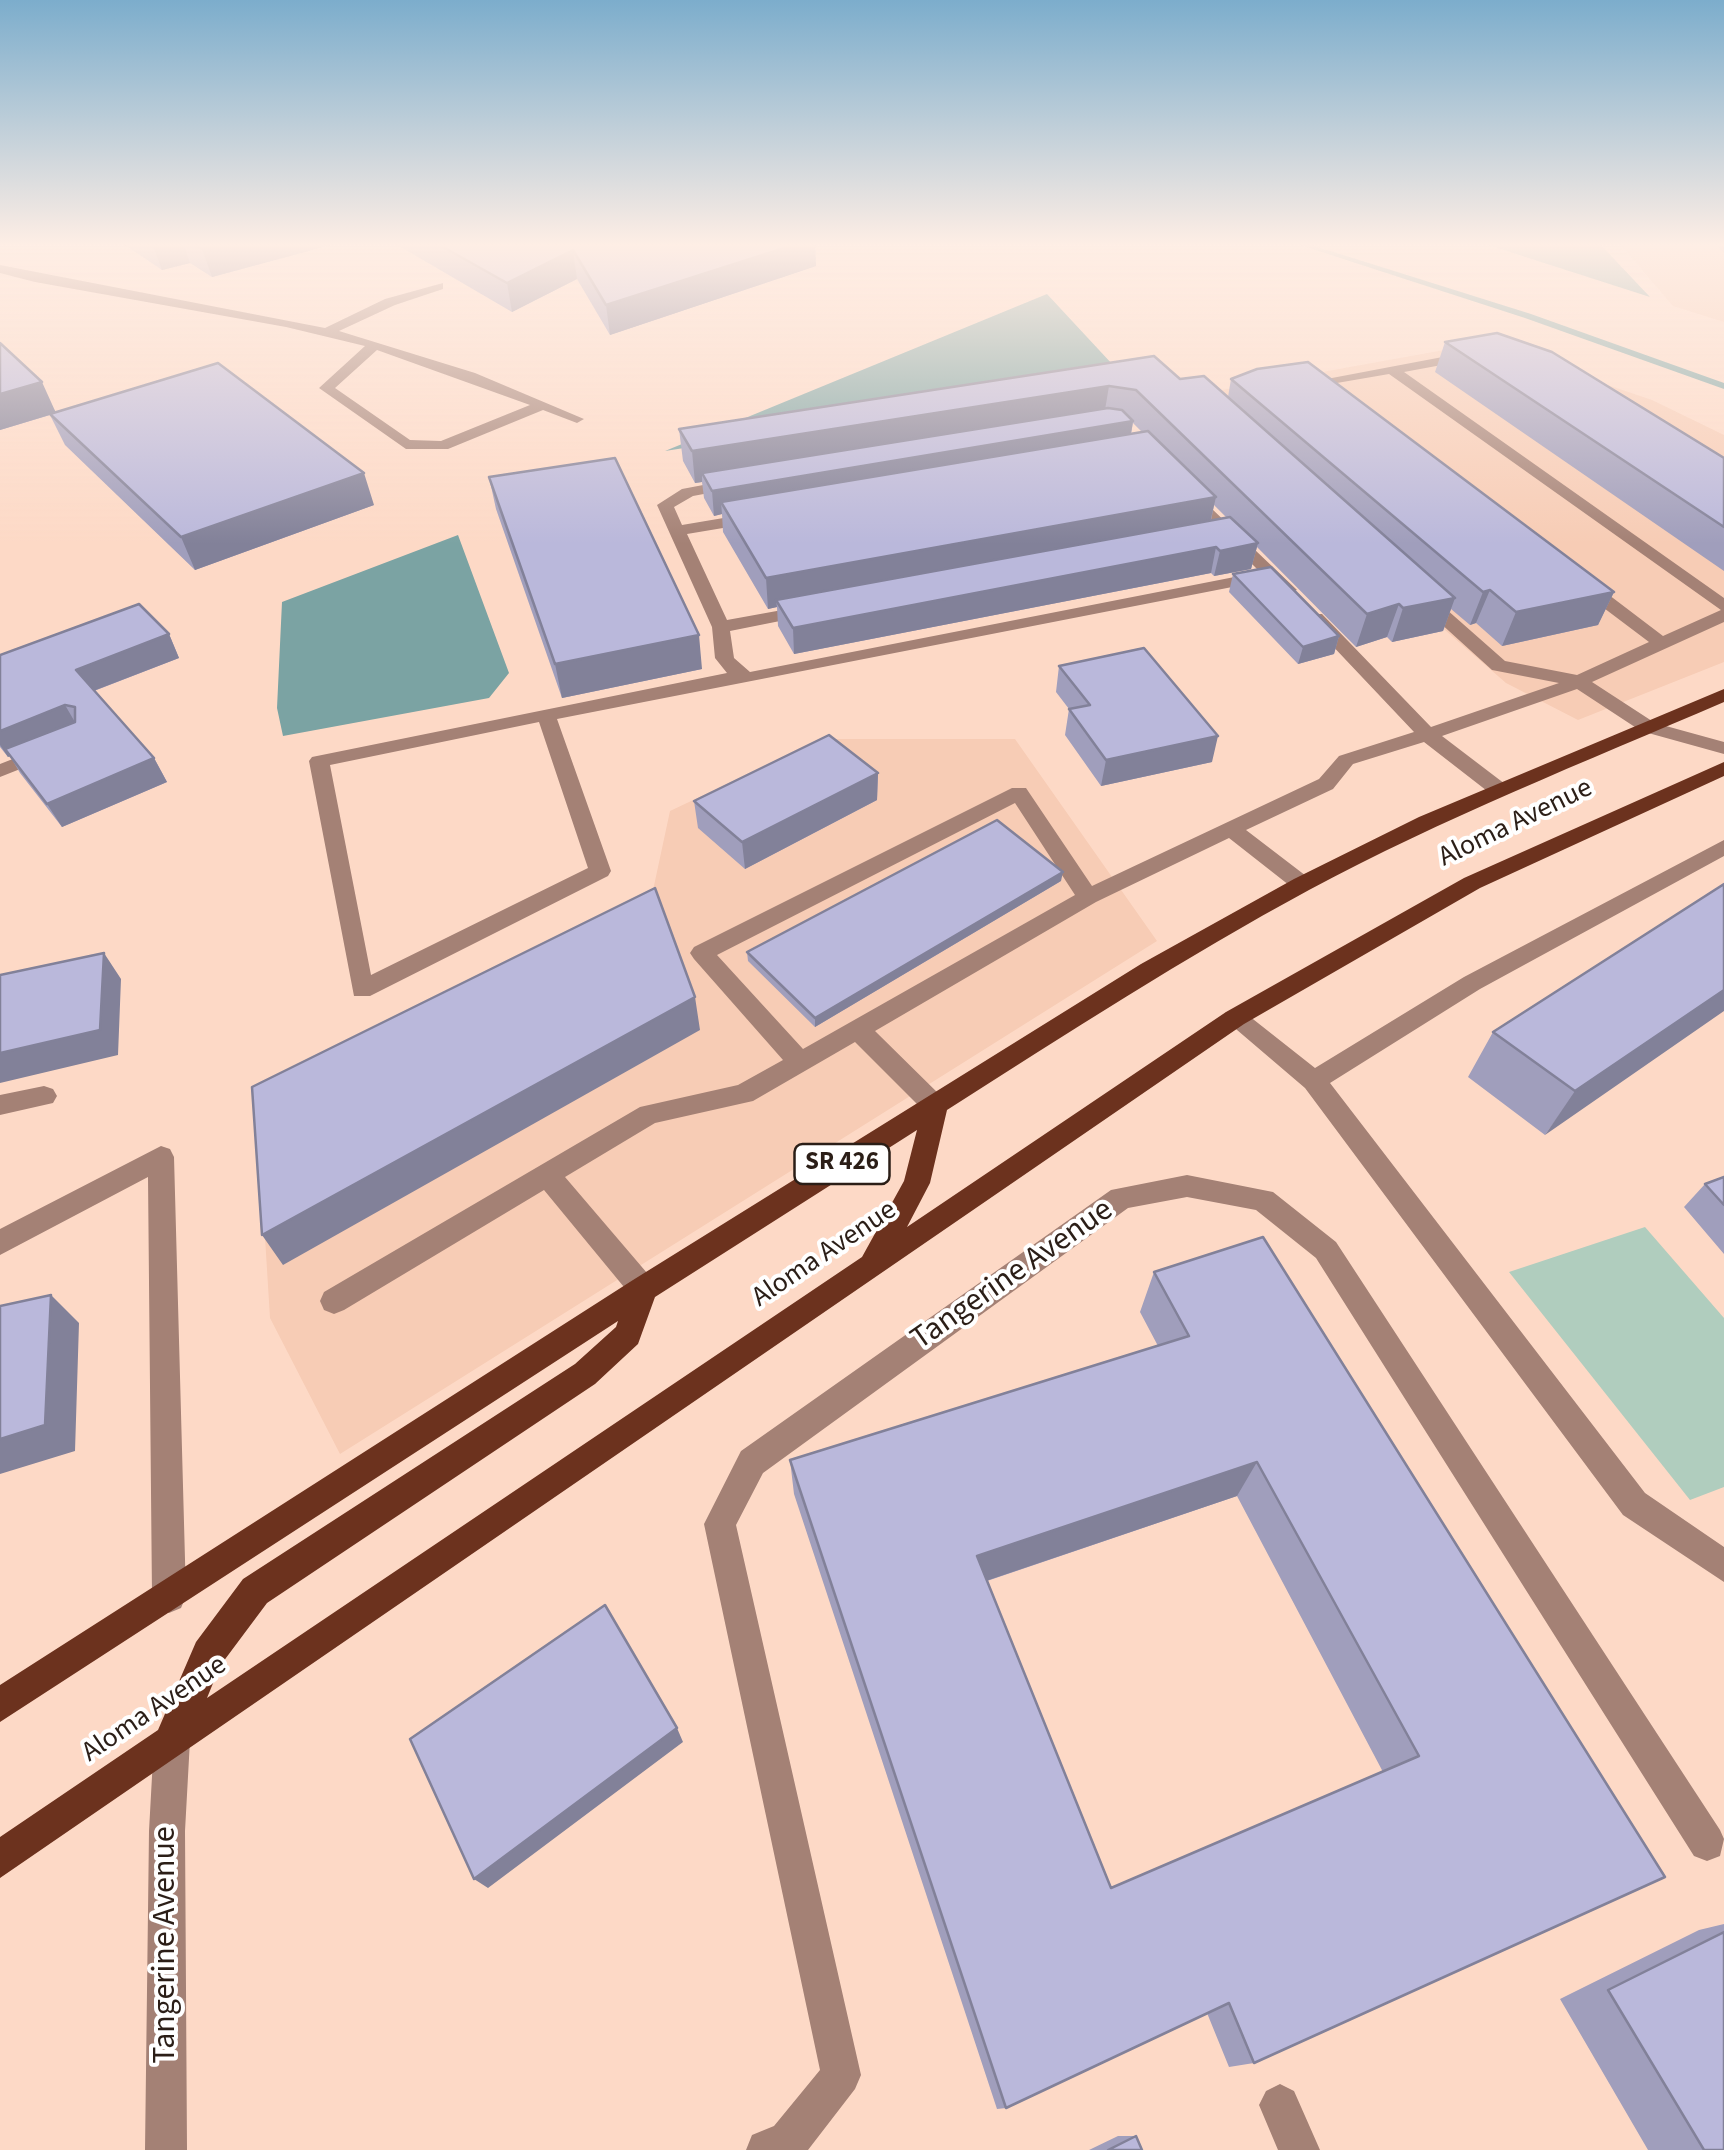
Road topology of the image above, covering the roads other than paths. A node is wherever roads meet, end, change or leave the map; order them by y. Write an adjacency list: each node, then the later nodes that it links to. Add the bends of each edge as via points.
1 (365, 343): 2 (street)
2 (374, 346): 8 (street, via 475,376); 8 (street, via 326,388 406,444 443,446)
3 (1483, 354): 4 (street)
4 (1394, 371): 5 (street); 20 (street)
5 (1323, 384): 6 (street); 7 (street)
6 (1291, 385)
7 (1338, 396)
8 (542, 405): 9 (street)
9 (576, 419)
10 (1175, 478): 14 (street)
11 (745, 483): 13 (street, via 688,492 665,504)
12 (775, 515): 13 (street)
13 (677, 532): 22 (street)
14 (1229, 532): 15 (street); 17 (street)
15 (1210, 536)
16 (1569, 572): 23 (street)
17 (1272, 574): 24 (street); 29 (street)
18 (1412, 588): 25 (street, via 1499,666)
19 (838, 605): 22 (street)
20 (1724, 606)
21 (1724, 615): 23 (street)
22 (721, 627): 24 (street, via 718,645)
23 (1661, 643): 25 (street)
24 (742, 676): 27 (street)
25 (1576, 680): 28 (street); 29 (street)
26 (1724, 695): 28 (main road, Aloma Avenue / SR 426)
27 (546, 715): 27 (street, via 319,761 362,990 600,872)
28 (1648, 726): 31 (street); 34 (main road, Aloma Avenue / SR 426)
29 (1427, 734): 34 (street); 35 (street, via 1346,760 1326,784)
30 (64, 745): 33 (street)
31 (1724, 748)
32 (1724, 768): 39 (main road, Aloma Avenue, via 1472,884)
33 (0, 771)
34 (1498, 789): 37 (main road, Aloma Avenue / SR 426)
35 (1232, 828): 37 (street); 38 (street)
36 (1724, 847): 42 (street, via 1472,983)
37 (1302, 884): 45 (main road, Aloma Avenue / SR 426, via 1149,970)
38 (1088, 898): 40 (street); 41 (street, via 1019,793 702,953)
39 (1236, 1018): 42 (street); 48 (main road, Aloma Avenue)
40 (857, 1028): 41 (street); 45 (street)
41 (799, 1061): 46 (street, via 744,1094 650,1114)
42 (1314, 1080): 51 (street, via 1634,1504)
43 (44, 1096): 44 (street)
44 (0, 1105)
45 (935, 1106): 48 (main road, via 917,1184); 49 (main road, Aloma Avenue / SR 426)
46 (547, 1174): 49 (street); 50 (street)
47 (0, 1244): 52 (street, via 161,1157)
48 (872, 1266): 54 (main road, Aloma Avenue)
49 (643, 1289): 52 (main road, Aloma Avenue / SR 426); 54 (main road, via 628,1334 584,1374 255,1591 208,1654)
50 (334, 1301)
51 (1724, 1566)
52 (169, 1596): 53 (main road, Aloma Avenue / SR 426)
53 (0, 1704)
54 (172, 1740): 56 (main road, Aloma Avenue); 58 (street, Tangerine Avenue)
55 (1706, 1843): 59 (street, Tangerine Avenue, via 1326,1250 1264,1200 1187,1186 1120,1198 752,1462 720,1524 842,2075 789,2142)
56 (0, 1859)
57 (1280, 2105): 60 (street)
58 (166, 2150)
59 (766, 2150)
60 (1299, 2150)

